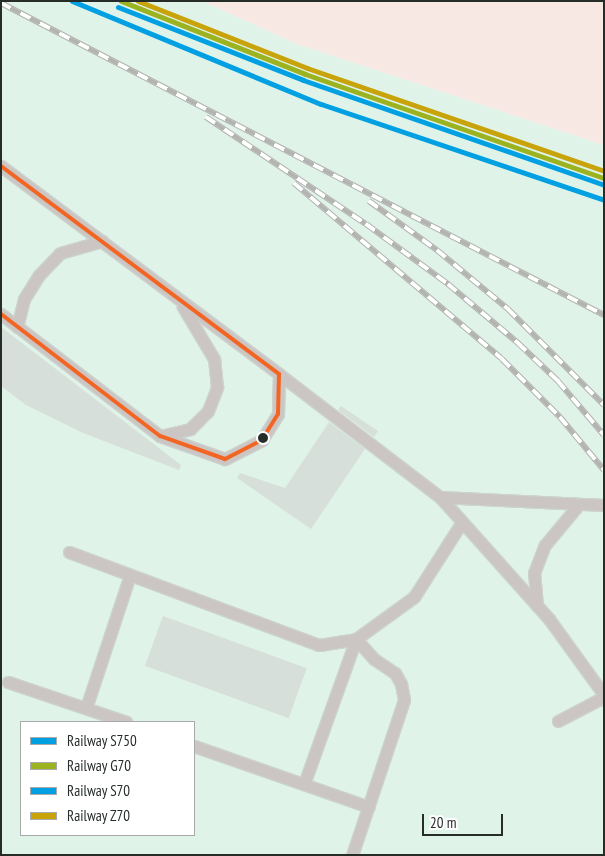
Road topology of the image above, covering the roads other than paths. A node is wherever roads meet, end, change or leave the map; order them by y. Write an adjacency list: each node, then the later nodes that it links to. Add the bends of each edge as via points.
1 (1, 166): 2 (lane)
2 (102, 241): 3 (lane); 5 (lane, via 60,253 39,275 24,299)
3 (178, 298): 6 (lane); 7 (lane, via 214,359 217,387 208,411 190,429)
4 (1, 314): 5 (lane)
5 (18, 327): 7 (lane)
6 (279, 374): 7 (lane, via 278,414 262,440 225,459); 8 (lane)
7 (160, 436)
8 (440, 496): 9 (lane); 11 (lane)
9 (579, 504): 10 (lane); 14 (lane, via 545,545 534,573)
10 (604, 505)
11 (462, 522): 14 (lane); 15 (lane, via 414,597)
12 (69, 552): 13 (lane)
13 (130, 575): 15 (lane, via 319,645); 18 (lane)
14 (537, 606): 17 (lane)
15 (356, 639): 22 (lane); 23 (lane, via 374,659 395,674 404,700)
16 (8, 682): 18 (lane)
17 (604, 696): 20 (lane)
18 (86, 708): 19 (lane)
19 (123, 721)
20 (558, 721)
21 (195, 746): 22 (lane)
22 (304, 784): 23 (lane)
23 (369, 807): 24 (lane)
24 (352, 855)

